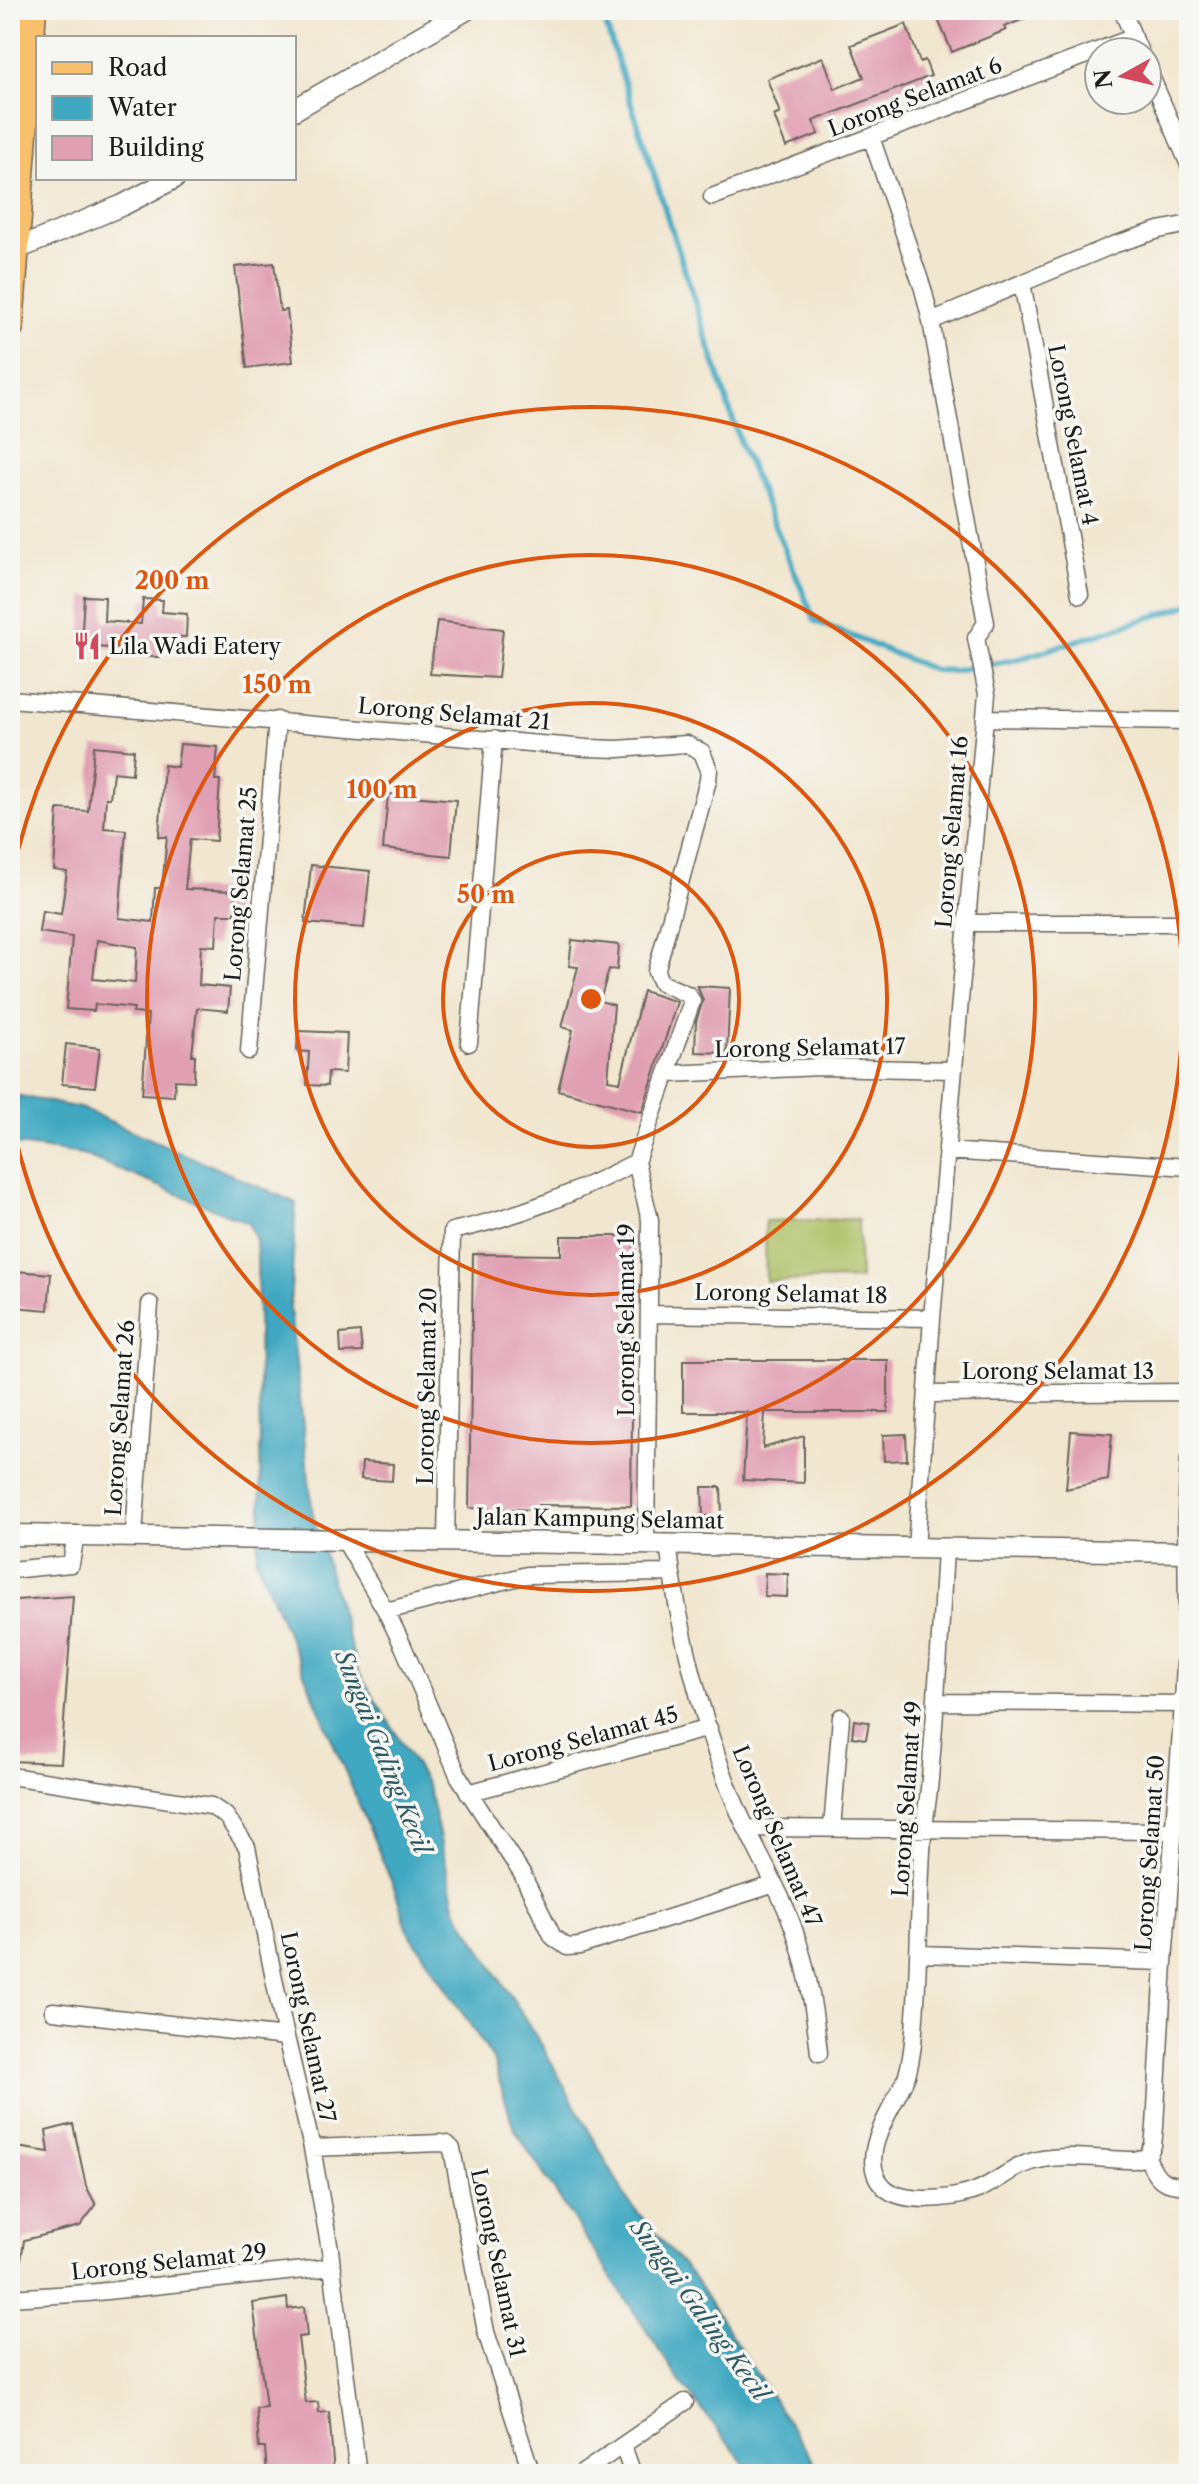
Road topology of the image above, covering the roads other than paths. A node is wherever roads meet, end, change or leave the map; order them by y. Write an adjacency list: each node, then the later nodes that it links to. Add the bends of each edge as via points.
1 (466, 10): 7 (street)
2 (1122, 10): 4 (street)
3 (25, 27): 13 (main road)
4 (1133, 36)
5 (1083, 63): 8 (street, Lorong Selamat 6)
6 (1163, 104): 9 (street)
7 (296, 109)
8 (871, 137): 11 (street, Lorong Selamat 6); 15 (street, Lorong Selamat 16)
9 (1189, 165)
10 (171, 180): 13 (street)
11 (712, 197)
12 (1189, 224): 14 (street, via 1140,236)
13 (12, 250): 16 (main road)
14 (1022, 283): 15 (street); 17 (street, Lorong Selamat 4)
15 (931, 321): 19 (street, Lorong Selamat 16, via 986,623 976,638 987,694)
16 (10, 327)
17 (1080, 595)
18 (10, 699): 20 (street, Lorong Selamat 21)
19 (985, 718): 21 (street); 23 (street, Lorong Selamat 16)
20 (277, 720): 22 (street, Lorong Selamat 21); 26 (street, Lorong Selamat 25)
21 (1189, 721)
22 (494, 739): 25 (street); 28 (street, Lorong Selamat 21, via 618,749 686,744 702,752 708,780 656,972 661,983 692,1001)
23 (966, 923): 24 (street); 27 (street, Lorong Selamat 16)
24 (1189, 923)
25 (469, 1043)
26 (249, 1051)
27 (953, 1070): 28 (street, Lorong Selamat 17, via 821,1067); 29 (street, Lorong Selamat 16)
28 (668, 1074): 30 (street)
29 (946, 1151): 31 (street); 34 (street, Lorong Selamat 16)
30 (636, 1162): 33 (street, Lorong Selamat 19, via 650,1220); 42 (street, Lorong Selamat 20, via 549,1203 452,1231)
31 (1189, 1167)
32 (150, 1304): 40 (street, Lorong Selamat 26)
33 (649, 1314): 34 (street, Lorong Selamat 18); 43 (street, Lorong Selamat 19)
34 (932, 1318): 36 (street, Lorong Selamat 16)
35 (1189, 1392): 36 (street, Lorong Selamat 13)
36 (927, 1394): 45 (street, Lorong Selamat 16)
37 (1189, 1459): 47 (street, Lorong Selamat 50)
38 (76, 1534): 39 (street, Jalan Kampung Selamat); 40 (street, Jalan Kampung Selamat); 48 (street, via 71,1564)
39 (10, 1535)
40 (134, 1536): 41 (street, Jalan Kampung Selamat)
41 (345, 1541): 42 (street, Jalan Kampung Selamat); 50 (street)
42 (446, 1541): 43 (street, Jalan Kampung Selamat)
43 (646, 1543): 44 (street, Jalan Kampung Selamat)
44 (668, 1544): 45 (street, Jalan Kampung Selamat); 49 (street, Lorong Selamat 47)
45 (916, 1549): 46 (street, Jalan Kampung Selamat)
46 (945, 1549): 47 (street, Jalan Kampung Selamat); 51 (street, Lorong Selamat 49)
47 (1188, 1552): 52 (street, Lorong Selamat 50)
48 (10, 1570)
49 (672, 1573): 50 (street, via 527,1575); 54 (street, Lorong Selamat 47)
50 (386, 1611): 56 (street)
51 (936, 1702): 52 (street); 59 (street, Lorong Selamat 49)
52 (1183, 1704): 60 (street, Lorong Selamat 50)
53 (841, 1717): 58 (street)
54 (709, 1728): 56 (street, Lorong Selamat 45); 57 (street, Lorong Selamat 47)
55 (10, 1776): 65 (street, Lorong Selamat 27, via 195,1803 226,1816 247,1847)
56 (468, 1793): 61 (street, via 522,1874 553,1937 567,1947)
57 (746, 1828): 58 (street); 61 (street, Lorong Selamat 47)
58 (832, 1829): 59 (street)
59 (925, 1830): 60 (street); 62 (street, Lorong Selamat 49)
60 (1172, 1831): 63 (street, Lorong Selamat 50)
61 (772, 1885): 66 (street, Lorong Selamat 47, via 802,1956)
62 (919, 1954): 63 (street); 68 (street, Lorong Selamat 49, via 912,2053 876,2140 877,2175 884,2187 909,2198 955,2195 1045,2158)
63 (1164, 1962): 68 (street, Lorong Selamat 50, via 1155,2127)
64 (53, 2011): 65 (street)
65 (286, 2037): 67 (street, Lorong Selamat 27)
66 (819, 2053)
67 (312, 2148): 70 (street, Lorong Selamat 27); 75 (street, Lorong Selamat 31, via 441,2143 452,2149 486,2332)
68 (1147, 2157): 69 (street, via 1156,2178)
69 (1189, 2186)
70 (333, 2267): 71 (street, Lorong Selamat 29); 74 (street, Lorong Selamat 27)
71 (10, 2298)
72 (685, 2402): 73 (street)
73 (623, 2446): 76 (street); 77 (street)
74 (358, 2474)
75 (532, 2474)
76 (581, 2474)
77 (633, 2474)

